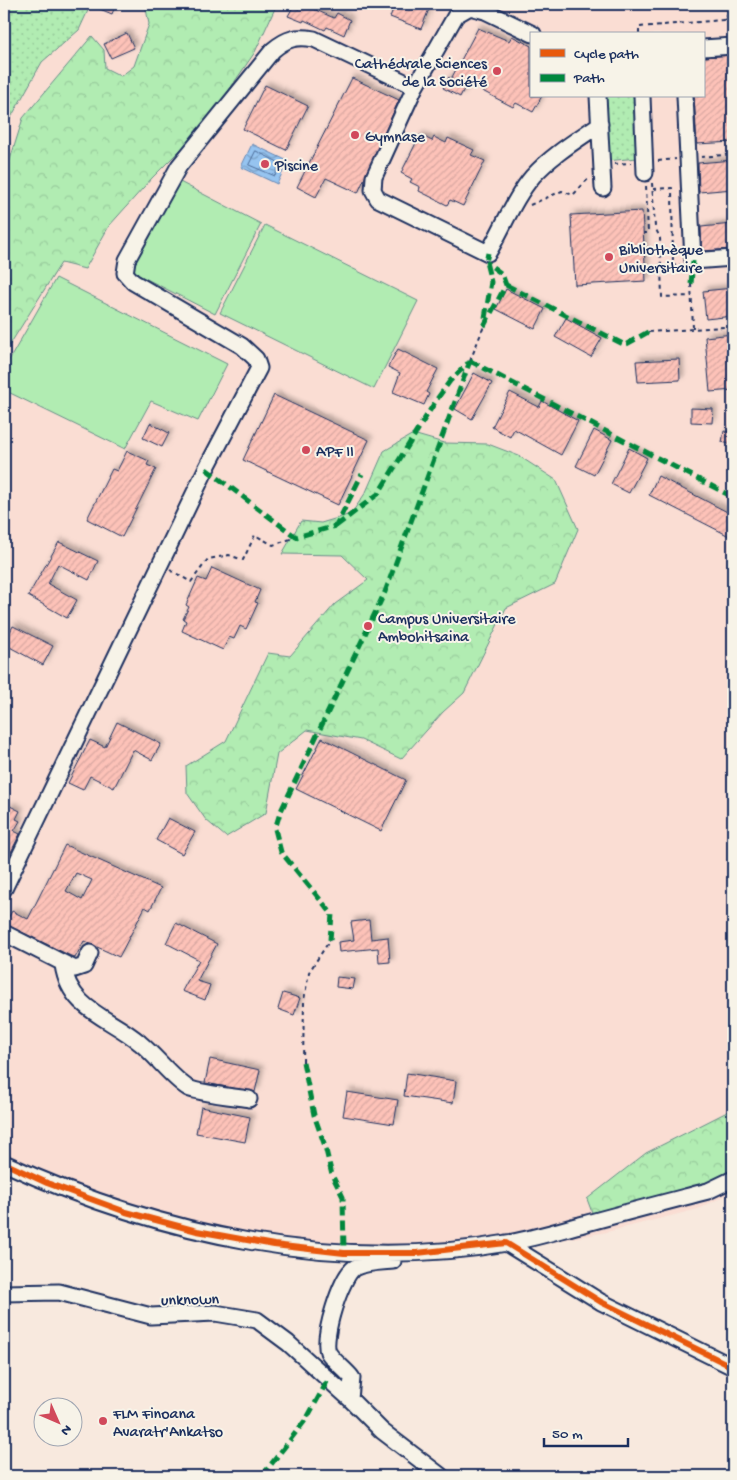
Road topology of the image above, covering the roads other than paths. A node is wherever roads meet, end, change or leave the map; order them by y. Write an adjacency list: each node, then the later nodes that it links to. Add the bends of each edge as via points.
1 (530, 33): 6 (street, via 485,11 470,8 456,15)
2 (733, 37): 3 (street)
3 (704, 39)
4 (733, 46): 5 (street)
5 (704, 48)
6 (415, 87): 10 (street, via 374,177 373,190 378,199 488,253 534,175 564,148); 14 (street, via 314,39 299,36 284,41 273,50 179,166 127,260 125,273 132,282 242,346 256,359 259,368)
7 (598, 98): 10 (street)
8 (642, 98): 11 (street)
9 (685, 98): 13 (street, via 693,261)
10 (600, 124): 12 (street)
11 (650, 171)
12 (603, 188)
13 (733, 258)
14 (8, 871): 15 (street)
15 (4, 889)
16 (4, 933): 18 (street)
17 (90, 953): 18 (street, via 84,966 75,969)
18 (63, 964): 19 (street, via 65,978 89,1011 130,1035 189,1088)
19 (249, 1099)
20 (4, 1164): 23 (street, via 47,1184 126,1212 197,1231 344,1253)
21 (733, 1179): 22 (street, via 708,1191)
22 (506, 1243): 23 (street); 25 (street, via 601,1302)
23 (417, 1253): 26 (street, via 395,1261 352,1269 341,1287 327,1344 332,1357 352,1378)
24 (4, 1293): 26 (street, unknown, via 59,1292 151,1316 215,1313 257,1320 288,1343)
25 (733, 1366)
26 (350, 1399): 27 (street, unknown, via 382,1431)
27 (441, 1476)

